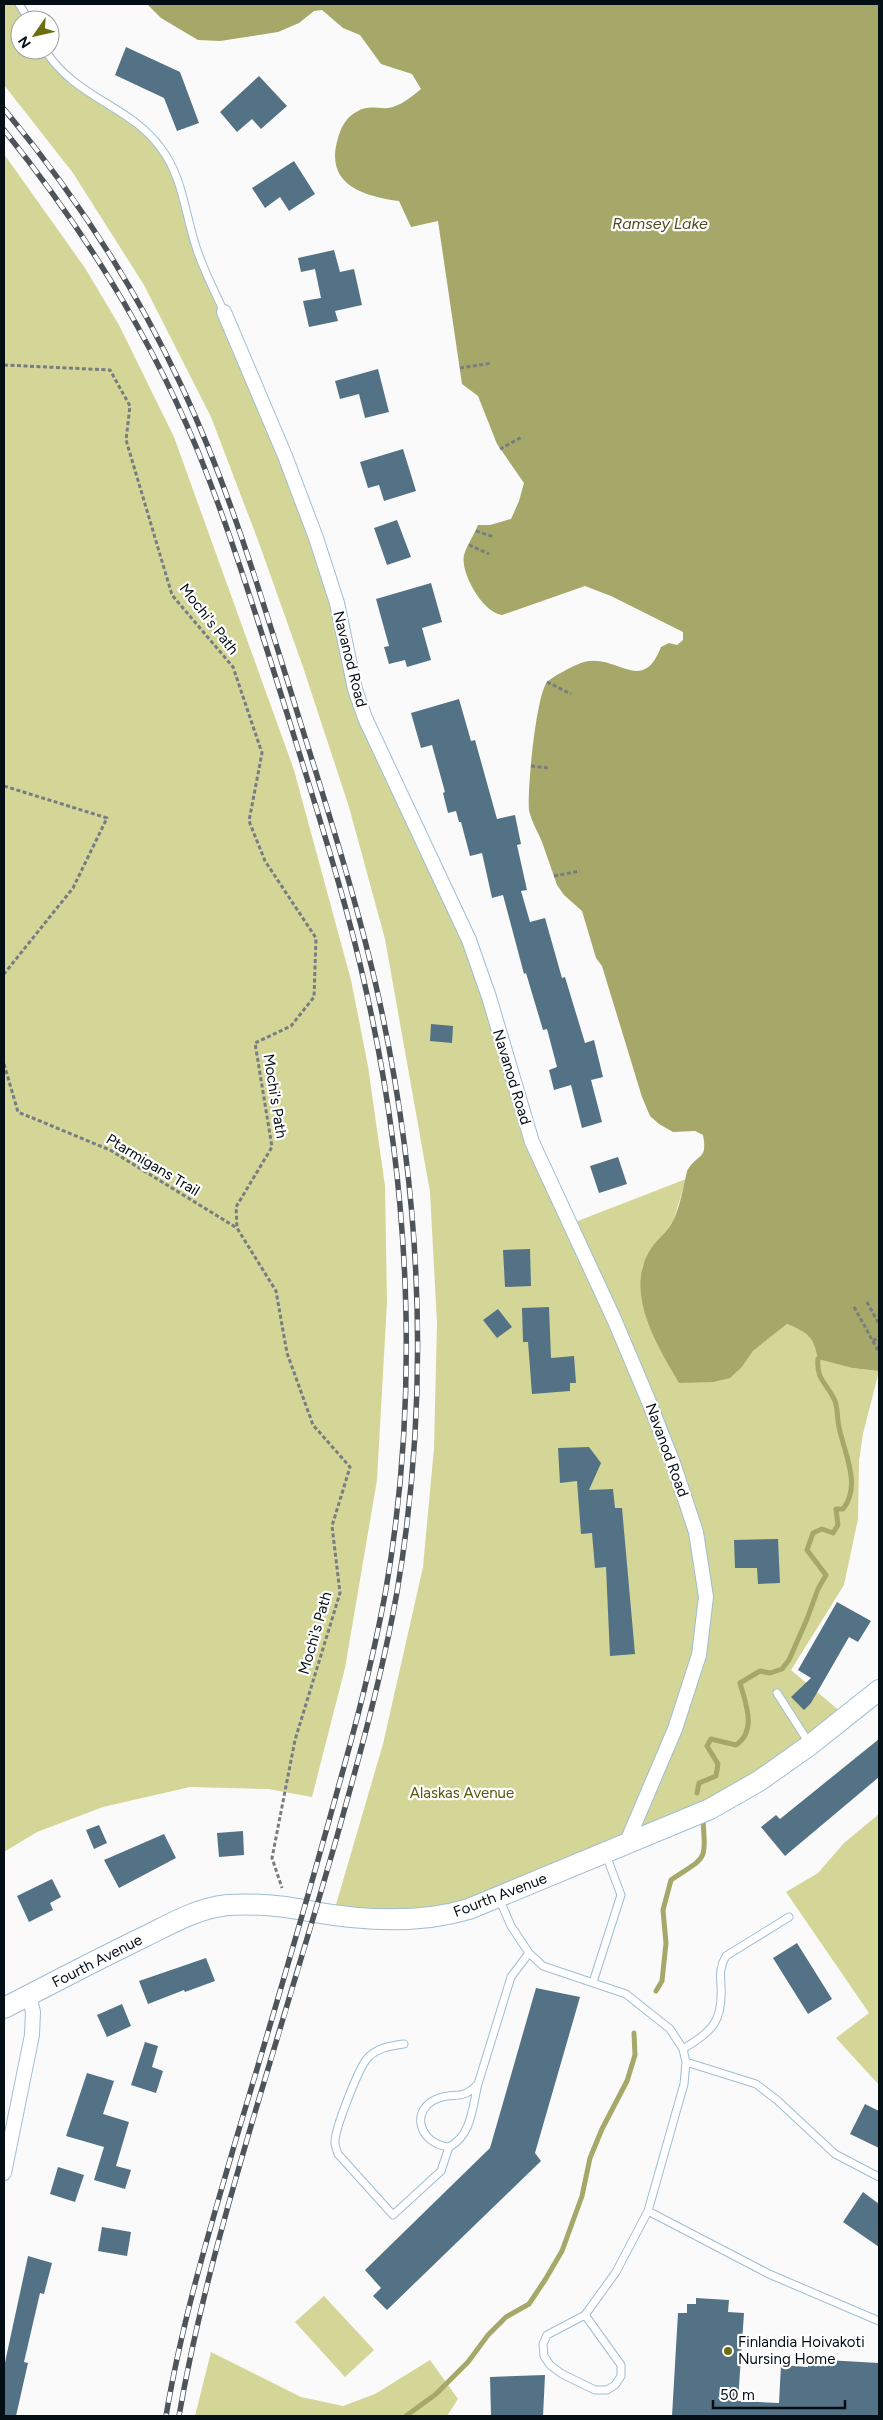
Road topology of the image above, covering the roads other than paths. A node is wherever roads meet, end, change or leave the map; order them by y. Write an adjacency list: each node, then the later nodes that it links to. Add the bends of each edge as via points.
1 (52, 60): 2 (lane, via 62,73 83,90 140,126 173,165 197,252)
2 (224, 312): 6 (street, Navanod Road, via 316,538 337,603 355,689 365,718 469,940 532,1142 649,1402 696,1532 706,1597 699,1655 675,1729)
3 (879, 1690): 5 (street, Fourth Avenue)
4 (776, 1693): 5 (lane)
5 (810, 1745): 6 (street, Fourth Avenue, via 759,1781 710,1809)
6 (626, 1844): 7 (street, Fourth Avenue)
7 (605, 1853): 8 (street, Fourth Avenue); 11 (lane, via 621,1895)
8 (499, 1898): 10 (lane, via 511,1926); 12 (street, Fourth Avenue, via 447,1915 419,1919 381,1919 264,1904 226,1906 194,1914)
9 (789, 1917): 15 (lane, via 726,1956 720,1965 722,2005 718,2020)
10 (529, 1953): 11 (lane, via 543,1966); 17 (lane, via 511,1977)
11 (593, 1982): 15 (lane, via 626,1994 649,2010 670,2029)
12 (29, 1995): 13 (street, Fourth Avenue); 19 (street, via 33,2012 32,2035)
13 (4, 2008)
14 (404, 2044): 18 (lane, via 388,2046 366,2060 357,2075 337,2132 338,2154 393,2216 441,2171)
15 (683, 2050): 16 (lane)
16 (686, 2062): 20 (lane, via 756,2084 835,2154); 21 (lane, via 679,2102)
17 (478, 2084): 18 (lane, via 466,2133); 18 (lane, via 471,2091 456,2097 439,2097 426,2106 420,2121 423,2133 430,2141)
18 (449, 2147)
19 (4, 2173)
20 (879, 2177)
21 (648, 2211): 22 (lane, via 616,2272); 23 (lane, via 769,2274)
22 (585, 2315): 22 (lane, via 547,2336 543,2344 544,2356 562,2374 595,2390 607,2390 621,2376 621,2365)
23 (879, 2321)

